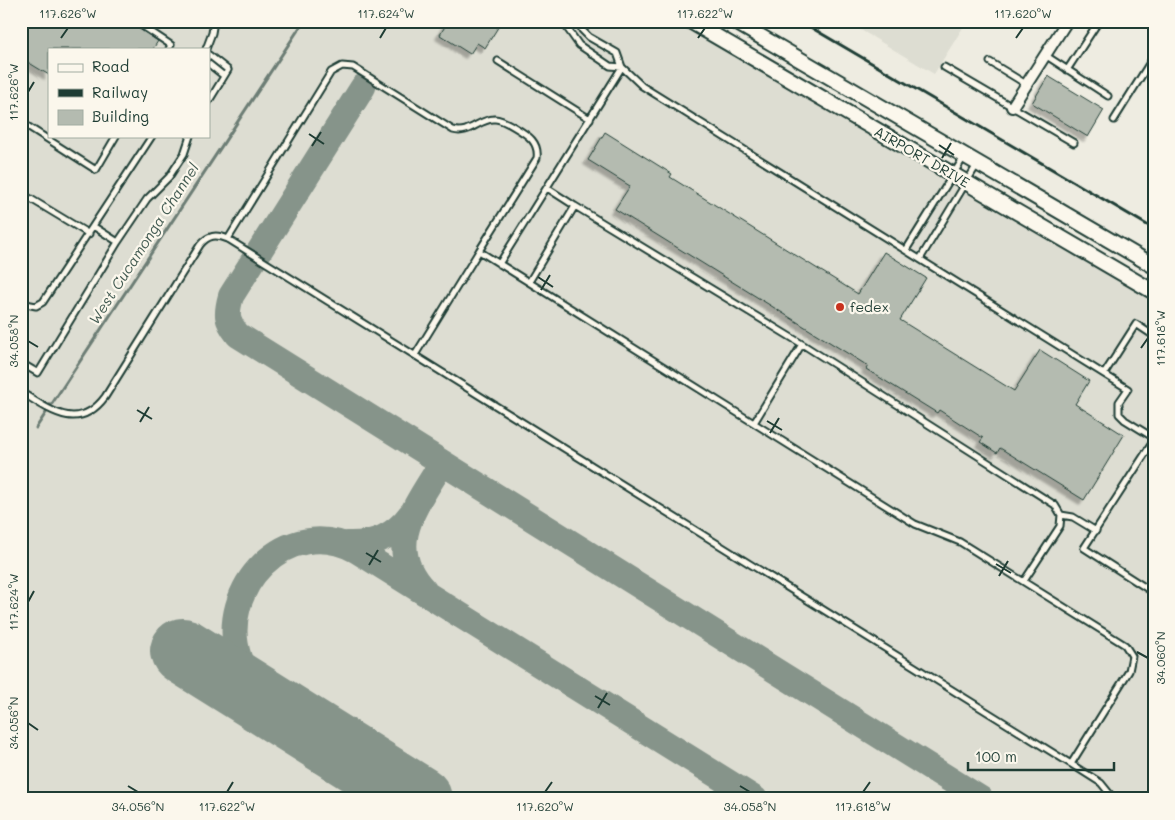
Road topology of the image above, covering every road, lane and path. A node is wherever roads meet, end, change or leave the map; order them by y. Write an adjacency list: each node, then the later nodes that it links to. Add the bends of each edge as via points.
1 (136, 21): 9 (lane, via 171,45)
2 (214, 21): 10 (lane)
3 (562, 21): 17 (lane, via 579,45 610,66)
4 (579, 21): 17 (lane, via 589,37 616,53)
5 (690, 21): 34 (main road, AIRPORT DRIVE)
6 (734, 21): 32 (main road, AIRPORT DRIVE)
7 (1067, 21): 11 (street)
8 (1098, 21): 19 (lane)
9 (170, 48)
10 (206, 48)
11 (1044, 55): 19 (lane); 21 (street)
12 (210, 56): 20 (lane, via 228,70)
13 (1154, 56): 26 (lane)
14 (498, 61): 25 (lane)
15 (990, 62): 21 (lane)
16 (210, 65): 20 (lane)
17 (622, 66): 25 (lane); 43 (lane, via 642,86)
18 (944, 67): 24 (lane)
19 (1067, 70): 22 (lane)
20 (224, 76): 23 (lane)
21 (1026, 84): 24 (street)
22 (1108, 96)
23 (210, 99)
24 (1012, 107): 31 (lane)
25 (590, 119): 36 (lane)
26 (1114, 120)
27 (21, 122): 28 (lane, via 96,170)
28 (115, 138)
29 (151, 138): 39 (lane)
30 (189, 138): 42 (lane, via 170,178 147,199)
31 (1074, 143)
32 (965, 155): 33 (main road, AIRPORT DRIVE); 34 (lane)
33 (978, 163): 35 (lane); 47 (main road, AIRPORT DRIVE)
34 (953, 175): 35 (main road, AIRPORT DRIVE); 43 (lane)
35 (966, 183): 45 (lane); 49 (main road, AIRPORT DRIVE)
36 (547, 188): 38 (lane); 46 (lane)
37 (21, 193): 40 (lane)
38 (575, 206): 48 (lane); 52 (lane)
39 (94, 226): 40 (lane); 42 (lane)
40 (89, 234): 50 (lane, via 43,302 36,306)
41 (228, 238): 44 (lane, via 331,72 342,66 352,67 453,130 466,131 495,118 531,138 538,152 537,158); 53 (lane); 56 (lane, via 215,235 200,245 94,409 74,416 57,414)
42 (118, 242): 54 (lane, via 38,373)
43 (906, 250): 45 (lane)
44 (479, 251): 46 (lane); 53 (lane)
45 (920, 259): 55 (lane)
46 (499, 264): 48 (lane)
47 (1154, 266)
48 (529, 282): 57 (lane)
49 (1154, 292)
50 (21, 303)
51 (1154, 336): 55 (lane, via 1136,324)
52 (802, 344): 57 (lane); 59 (lane, via 1055,505)
53 (415, 355): 63 (lane)
54 (21, 363)
55 (1104, 374): 58 (lane, via 1128,389 1119,402 1119,414)
56 (21, 392)
57 (754, 423): 61 (lane, via 915,524 960,542)
58 (1154, 439): 60 (lane)
59 (1061, 515): 60 (lane, via 1073,516); 61 (lane, via 1060,526)
60 (1096, 531): 62 (lane, via 1084,548)
61 (1024, 582): 63 (lane, via 1125,645 1132,656 1129,671)
62 (1154, 593)
63 (1071, 764): 64 (lane, via 1101,783)
64 (1114, 799)

